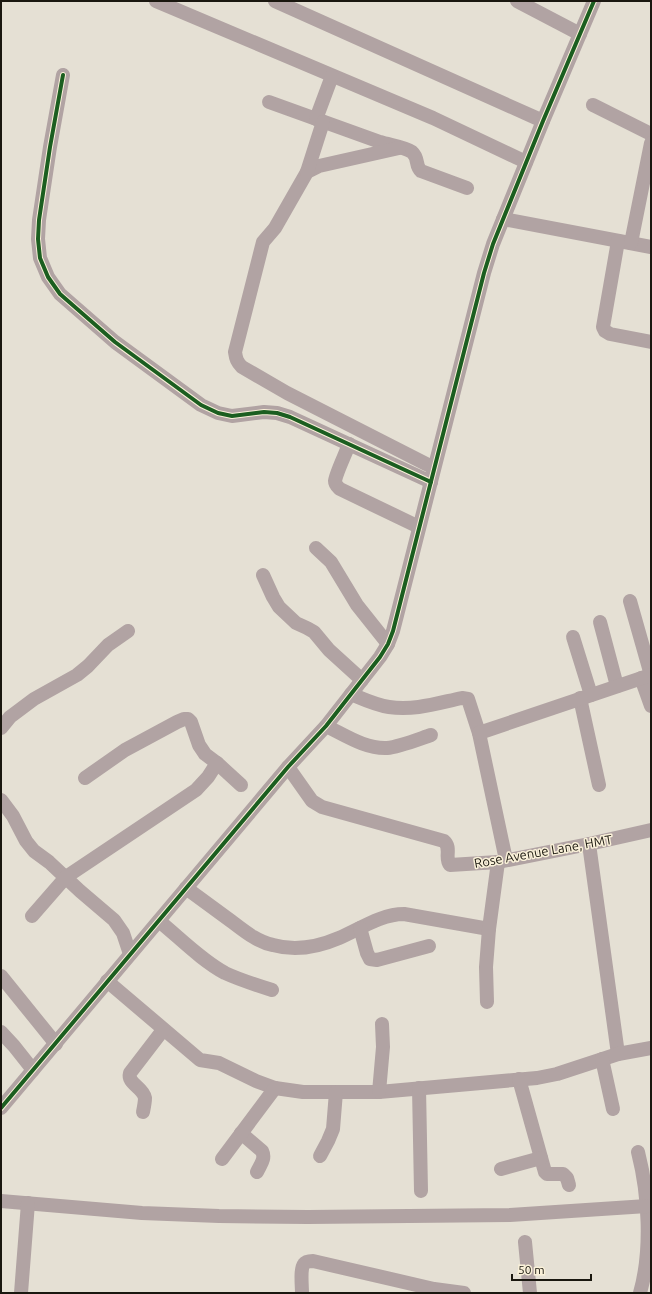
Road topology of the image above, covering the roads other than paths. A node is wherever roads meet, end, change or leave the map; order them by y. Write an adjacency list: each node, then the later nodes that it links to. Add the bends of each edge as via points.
1 (156, 1): 7 (street)
2 (275, 1): 11 (street)
3 (517, 1): 5 (street)
4 (594, 1): 5 (street)
5 (580, 34): 11 (street)
6 (63, 75): 22 (street, via 38,239 40,258 48,278 60,294 115,342 201,405 232,416 277,413)
7 (332, 76): 10 (street); 15 (street, via 432,118)
8 (269, 102): 10 (street)
9 (593, 105): 12 (street)
10 (319, 120): 14 (street); 16 (street)
11 (543, 121): 15 (street)
12 (651, 134)
13 (651, 143): 19 (street)
14 (399, 148): 16 (street, via 319,166); 17 (street, via 416,156 417,166 421,171)
15 (526, 162): 18 (street)
16 (307, 172): 23 (street, via 275,228 263,242 235,352 237,362)
17 (467, 188)
18 (503, 219): 19 (street); 23 (street, via 484,273)
19 (624, 242): 20 (street); 21 (street, via 603,327 610,334)
20 (651, 247)
21 (651, 342)
22 (349, 444): 23 (street); 24 (street, via 335,481 337,486)
23 (432, 475): 24 (street)
24 (419, 527): 31 (street)
25 (316, 548): 31 (street, via 331,562 357,605)
26 (263, 575): 33 (street, via 279,607 296,623 314,632 329,650)
27 (630, 601): 32 (street)
28 (600, 622): 34 (street)
29 (128, 631): 39 (street, via 108,645 88,666 34,699 10,717)
30 (573, 637): 36 (street)
31 (388, 644): 33 (street)
32 (648, 676): 34 (street); 37 (street)
33 (362, 680): 35 (street)
34 (617, 686): 36 (street)
35 (351, 694): 38 (street); 40 (street, via 377,704 401,708 466,698 470,702)
36 (586, 697): 40 (street); 45 (street)
37 (651, 706)
38 (326, 726): 41 (street, via 365,745 380,748); 43 (street)
39 (1, 728)
40 (479, 733): 50 (street)
41 (432, 735)
42 (217, 763): 44 (street, via 205,754 191,722 184,719 125,750); 46 (street); 51 (street, via 196,790)
43 (288, 767): 50 (street, Rose Avenue Lane, HMT, via 312,801 322,807 444,841 448,847 447,859 450,865); 52 (street)
44 (85, 778)
45 (599, 785)
46 (241, 786)
47 (1, 800): 51 (street, via 34,851)
48 (651, 830): 49 (street, Rose Avenue Lane, HMT)
49 (589, 844): 50 (street, Rose Avenue Lane, HMT); 68 (street)
50 (502, 861): 56 (street)
51 (66, 877): 53 (street); 58 (street, via 114,920 123,933)
52 (186, 888): 54 (street); 55 (street, via 251,935 271,945 295,949 316,946)
53 (32, 916)
54 (159, 921): 58 (street); 61 (street, via 224,972 242,981)
55 (360, 928): 56 (street, via 389,916 404,914); 57 (street, via 370,959 377,960)
56 (489, 929): 62 (street)
57 (429, 946)
58 (130, 954): 60 (street)
59 (1, 976): 66 (street)
60 (107, 982): 64 (street); 66 (street)
61 (272, 990)
62 (487, 1002)
63 (382, 1024): 75 (street, via 383,1047)
64 (163, 1030): 72 (street, via 200,1060 219,1063); 78 (street, via 129,1077 145,1097)
65 (1, 1032): 70 (street)
66 (56, 1044): 70 (street)
67 (651, 1048): 68 (street)
68 (618, 1054): 69 (street)
69 (602, 1059): 71 (street, via 557,1074); 77 (street)
70 (32, 1070): 76 (street)
71 (519, 1079): 73 (street); 82 (street)
72 (275, 1088): 74 (street, via 303,1092); 79 (street)
73 (419, 1088): 75 (street); 88 (street)
74 (336, 1092): 75 (street); 81 (street, via 333,1129)
75 (379, 1092)
76 (1, 1108)
77 (613, 1109)
78 (143, 1112)
79 (242, 1133): 83 (street); 85 (street, via 264,1155)
80 (638, 1152): 86 (street)
81 (320, 1156)
82 (541, 1158): 84 (street); 87 (street, via 547,1174 563,1174)
83 (222, 1159)
84 (501, 1169)
85 (256, 1172)
86 (647, 1173): 91 (street)
87 (569, 1185)
88 (421, 1191)
89 (1, 1201): 90 (street)
90 (28, 1203): 91 (street, via 150,1213 308,1217 510,1215); 94 (street)
91 (647, 1206): 93 (street)
92 (525, 1242): 97 (street)
93 (648, 1279): 98 (street)
94 (21, 1293)
95 (302, 1293): 96 (street, via 302,1270 308,1261 434,1289)
96 (464, 1293)
97 (530, 1293)
98 (640, 1293)

